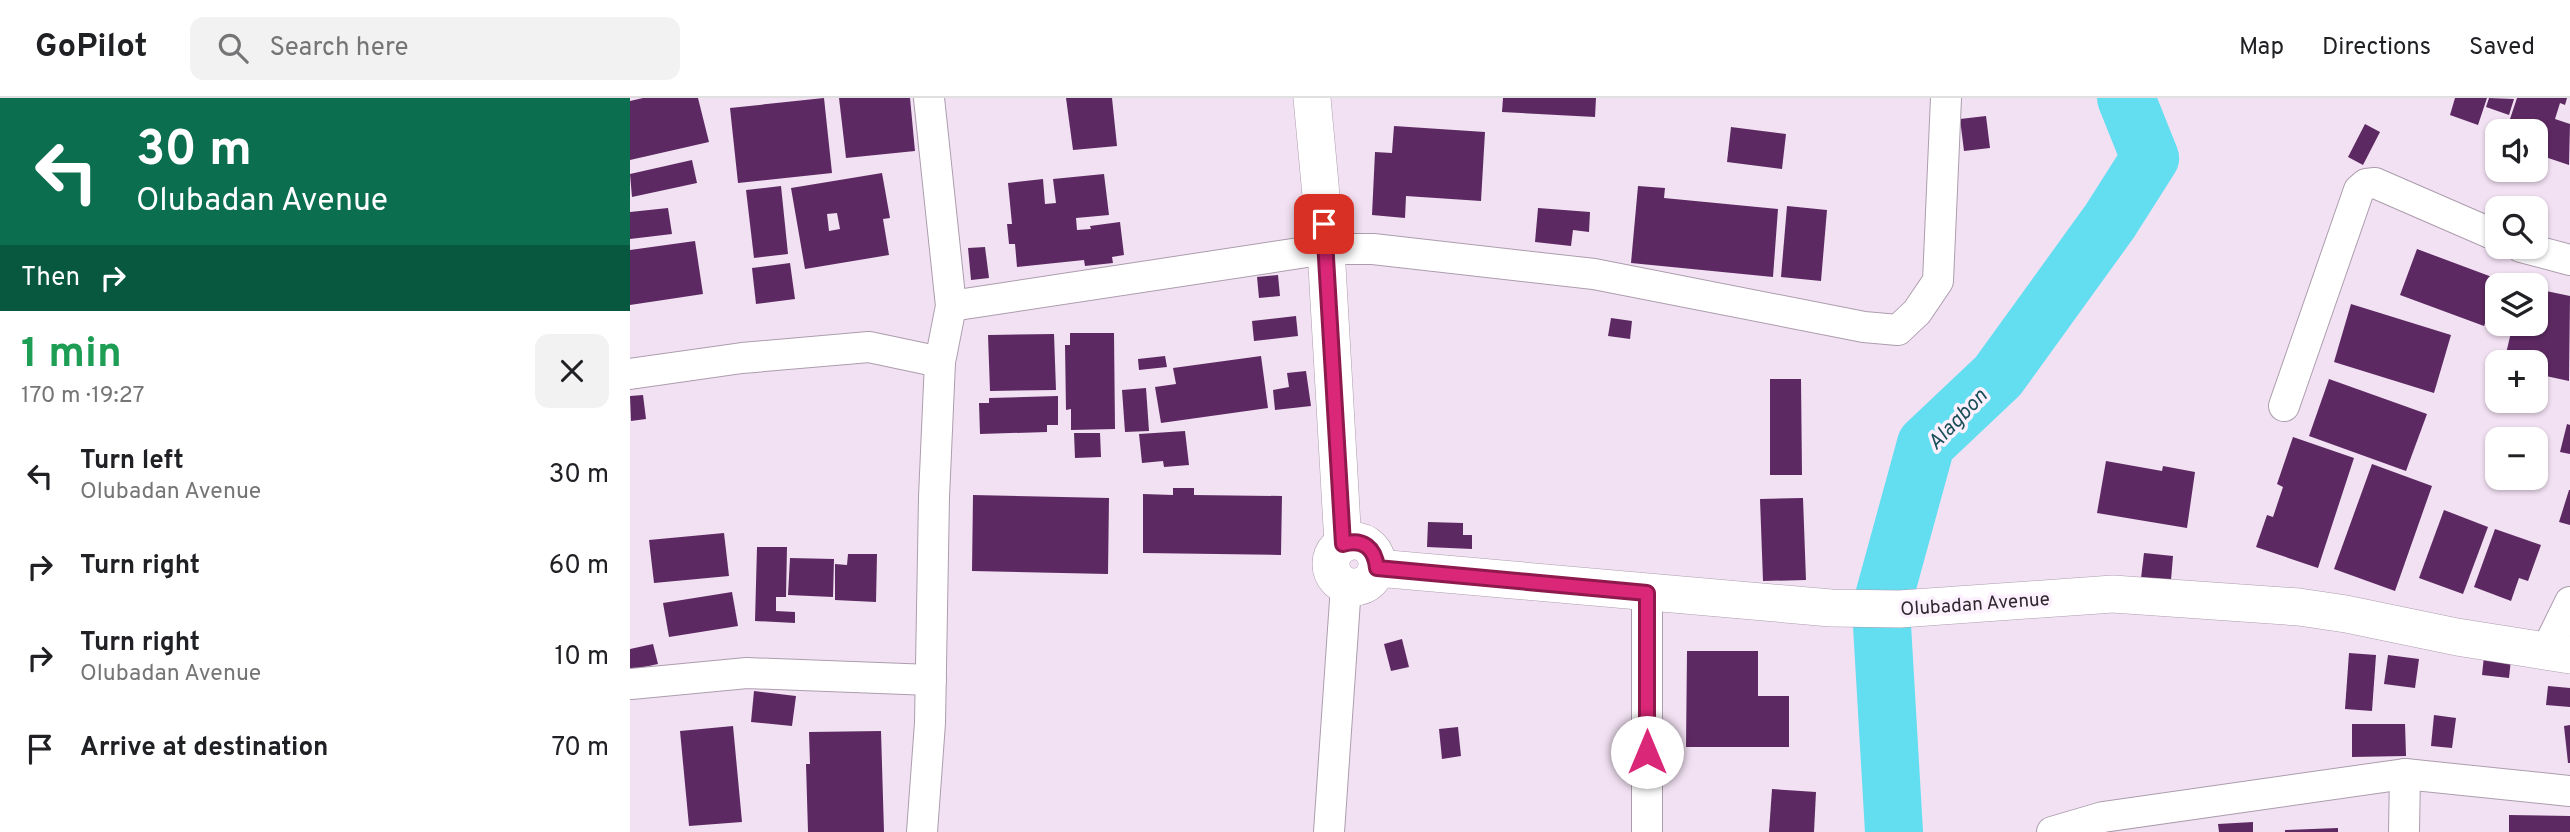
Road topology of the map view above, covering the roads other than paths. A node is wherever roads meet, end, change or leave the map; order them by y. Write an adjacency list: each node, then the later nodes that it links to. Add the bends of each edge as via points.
1 (929, 98): 8 (street)
2 (1312, 98): 5 (street)
3 (1947, 98): 5 (street, via 1938,281 1898,330 1594,274 1373,249)
4 (2485, 231): 11 (street, via 2375,183 2359,190)
5 (1326, 249): 8 (street); 12 (street)
6 (2548, 254): 7 (street)
7 (2570, 260)
8 (951, 306): 9 (street)
9 (940, 362): 10 (street, via 869,347); 18 (street)
10 (630, 374)
11 (2284, 406)
12 (1343, 544): 13 (street, via 1363,543 1371,549); 14 (street, via 1331,561 1337,580)
13 (1377, 568): 14 (street, via 1366,585); 15 (street, Olubadan Avenue)
14 (1346, 586): 23 (street)
15 (1647, 593): 17 (street, Olubadan Avenue, via 1900,609 2113,594 2299,607); 24 (street)
16 (2570, 602): 17 (street)
17 (2558, 653)
18 (931, 680): 19 (street, via 747,673); 22 (street)
19 (631, 684)
20 (2405, 774): 21 (street); 25 (street, via 2103,817); 26 (street)
21 (2570, 791)
22 (922, 832)
23 (1329, 832)
24 (1647, 832)
25 (2052, 832)
26 (2404, 832)

